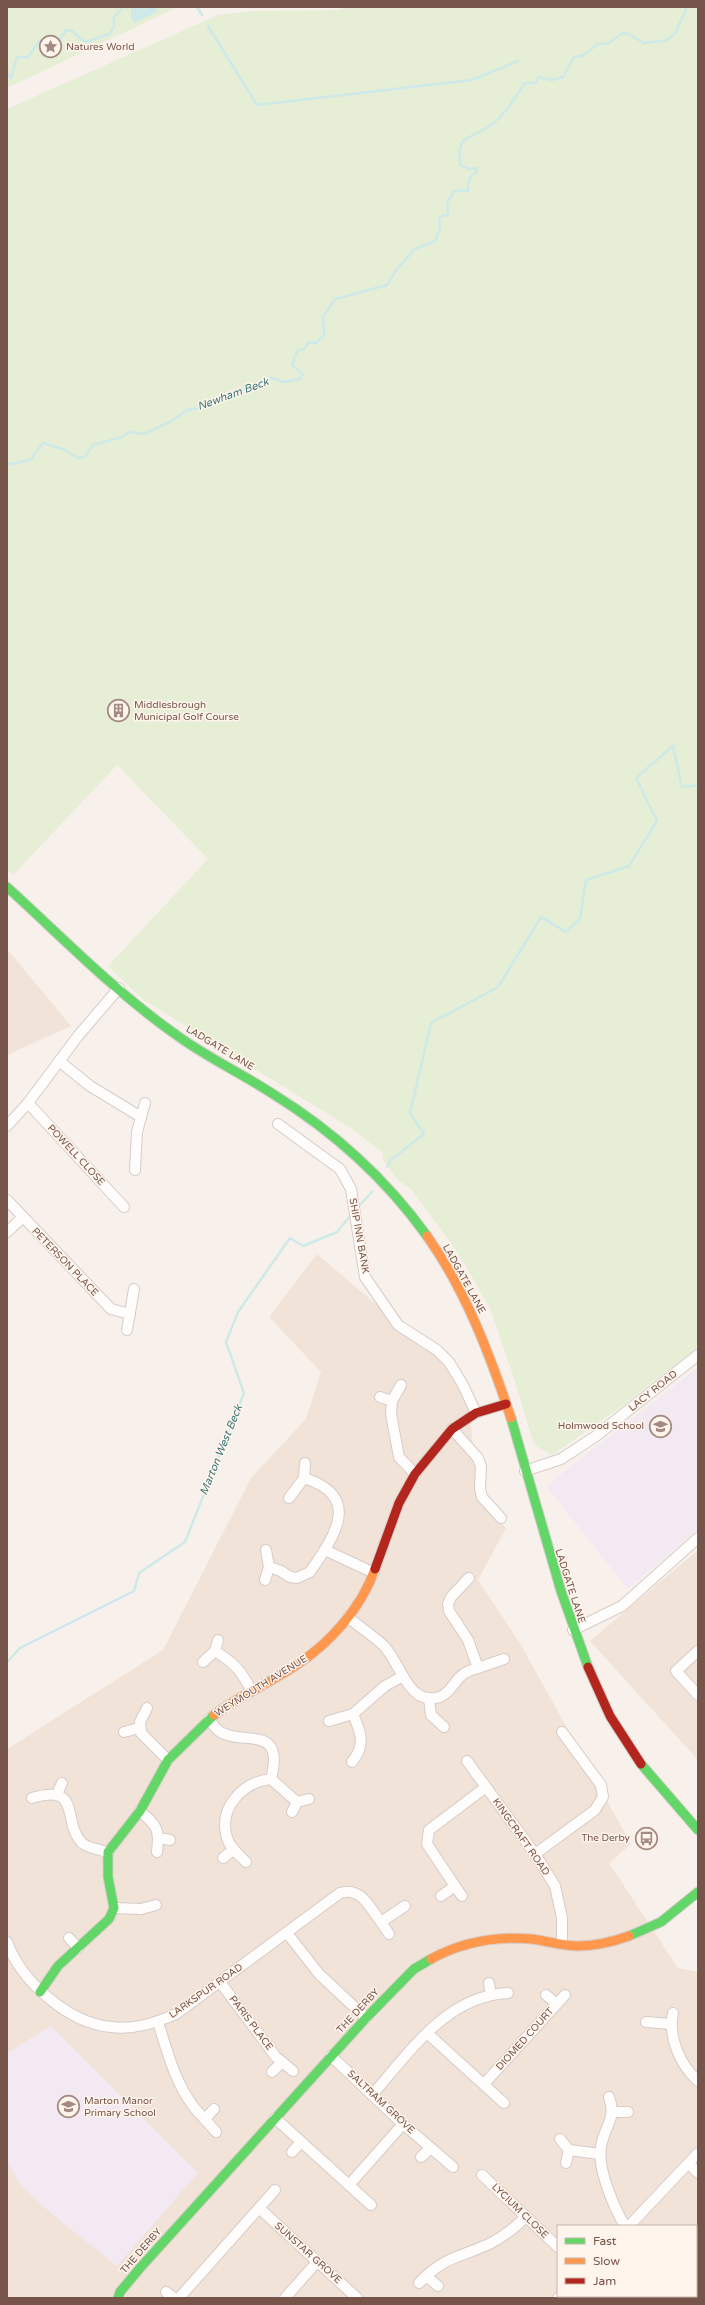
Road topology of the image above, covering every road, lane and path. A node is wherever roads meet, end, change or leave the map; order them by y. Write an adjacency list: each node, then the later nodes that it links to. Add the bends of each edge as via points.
1 (7, 887): 2 (street, LADGATE LANE)
2 (120, 988): 3 (street); 21 (street, LADGATE LANE, via 178,1036 324,1128 358,1157 396,1196 424,1231 456,1282 485,1343)
3 (59, 1061): 4 (street); 6 (street, via 90,1086)
4 (28, 1104): 8 (street); 11 (street, POWELL CLOSE)
5 (145, 1104): 6 (street)
6 (141, 1117): 9 (street, via 137,1132)
7 (278, 1124): 22 (street, SHIP INN BANK, via 340,1169 350,1189 365,1277 398,1325 437,1350 449,1362)
8 (7, 1126)
9 (135, 1170)
10 (7, 1200): 12 (street, PETERSON PLACE)
11 (124, 1207)
12 (22, 1218): 13 (street); 15 (street, PETERSON PLACE, via 111,1309)
13 (7, 1232)
14 (134, 1289): 15 (street)
15 (130, 1314): 16 (street)
16 (127, 1330)
17 (698, 1355): 25 (street, LACY ROAD, via 596,1436 561,1459)
18 (401, 1385): 20 (street)
19 (380, 1397): 20 (street)
20 (392, 1401): 26 (street, via 391,1414 398,1457)
21 (506, 1404): 22 (street, WEYMOUTH AVENUE); 25 (street, LADGATE LANE)
22 (476, 1413): 23 (street, WEYMOUTH AVENUE)
23 (452, 1429): 26 (street, WEYMOUTH AVENUE); 29 (street, via 478,1458 481,1466 482,1497)
24 (305, 1463): 27 (street)
25 (525, 1471): 38 (street, LADGATE LANE)
26 (415, 1474): 34 (street, WEYMOUTH AVENUE, via 399,1503)
27 (304, 1478): 28 (street); 32 (street, via 325,1488 337,1505 337,1529)
28 (289, 1498)
29 (501, 1518)
30 (698, 1538): 38 (street, via 622,1606)
31 (266, 1550): 33 (street)
32 (325, 1550): 33 (street, via 310,1572 304,1576 290,1577); 34 (street)
33 (269, 1567): 36 (street)
34 (374, 1573): 37 (street, WEYMOUTH AVENUE)
35 (469, 1578): 44 (street, via 451,1597 448,1604 449,1611 468,1640)
36 (265, 1580)
37 (348, 1617): 45 (street, via 384,1646); 46 (street, WEYMOUTH AVENUE, via 321,1647 295,1666)
38 (573, 1630): 69 (street, LADGATE LANE, via 602,1700 635,1756 669,1800)
39 (218, 1640): 40 (street)
40 (215, 1651): 43 (street); 46 (street, via 241,1671)
41 (698, 1651): 47 (street, via 676,1671)
42 (504, 1659): 44 (street)
43 (203, 1662)
44 (478, 1668): 48 (street, via 459,1677 448,1692)
45 (403, 1676): 48 (street, via 417,1693); 50 (street, via 385,1686)
46 (251, 1690): 51 (street, WEYMOUTH AVENUE)
47 (698, 1695)
48 (429, 1698): 53 (street, via 431,1715)
49 (147, 1708): 54 (street)
50 (353, 1714): 52 (street); 59 (street, via 362,1737 360,1750)
51 (209, 1719): 57 (street, WEYMOUTH AVENUE); 60 (street, via 223,1733 262,1740 268,1744 274,1756)
52 (329, 1721)
53 (444, 1727)
54 (139, 1728): 55 (street); 57 (street)
55 (124, 1732)
56 (562, 1732): 75 (street, via 601,1786 603,1797 594,1810)
57 (168, 1760): 67 (street, WEYMOUTH AVENUE)
58 (467, 1761): 62 (street, KINGCRAFT ROAD)
59 (352, 1762)
60 (271, 1779): 66 (street); 72 (street, via 253,1782 232,1802 225,1822 227,1838)
61 (62, 1783): 63 (street)
62 (486, 1787): 75 (street, KINGCRAFT ROAD); 78 (street, via 432,1826 426,1835 426,1844)
63 (57, 1794): 64 (street); 73 (street, via 67,1804 78,1837 83,1844)
64 (32, 1798)
65 (310, 1799): 66 (street)
66 (297, 1802): 68 (street)
67 (140, 1811): 70 (street, via 157,1827); 73 (street, WEYMOUTH AVENUE)
68 (292, 1812)
69 (698, 1830)
70 (159, 1838): 71 (street); 74 (street)
71 (170, 1840)
72 (233, 1850): 76 (street); 77 (street)
73 (108, 1852): 84 (street, via 108,1877)
74 (157, 1852)
75 (535, 1854): 89 (street, KINGCRAFT ROAD, via 555,1886 560,1901)
76 (223, 1858)
77 (246, 1862)
78 (455, 1886): 80 (street); 81 (street)
79 (698, 1892): 89 (street, THE DERBY, via 678,1910 641,1932 611,1942 577,1946)
80 (441, 1896)
81 (462, 1896)
82 (156, 1905): 84 (street, via 141,1909)
83 (405, 1906): 85 (street)
84 (114, 1908): 91 (street, via 103,1926)
85 (380, 1922): 86 (street, LARKSPUR ROAD, via 358,1894 346,1891); 87 (street, LARKSPUR ROAD)
86 (287, 1933): 92 (street, LARKSPUR ROAD); 101 (street, via 319,1974)
87 (389, 1934)
88 (69, 1938): 91 (street)
89 (562, 1944): 101 (street, THE DERBY, via 510,1938 449,1949 414,1969)
90 (8, 1946): 94 (street, LARKSPUR ROAD, via 19,1966)
91 (78, 1948): 94 (street, via 58,1966)
92 (220, 1982): 102 (street, LARKSPUR ROAD, via 176,2014); 107 (street, PARIS PLACE)
93 (489, 1982): 96 (street)
94 (40, 1992): 102 (street, LARKSPUR ROAD, via 73,2014 97,2025 123,2028)
95 (508, 1993): 96 (street)
96 (491, 1995): 105 (street, via 457,2008 443,2017)
97 (546, 1995): 99 (street)
98 (565, 1995): 99 (street, DIOMED COURT)
99 (557, 2004): 111 (street, DIOMED COURT)
100 (673, 2013): 104 (street)
101 (366, 2018): 106 (street, THE DERBY)
102 (158, 2022): 119 (street, via 182,2087)
103 (646, 2022): 104 (street)
104 (671, 2024): 110 (street, via 678,2052 691,2075)
105 (427, 2033): 111 (street); 112 (street)
106 (331, 2056): 112 (street, SALTRAM GROVE); 118 (street, THE DERBY)
107 (282, 2062): 108 (street, PARIS PLACE); 109 (street)
108 (293, 2071)
109 (272, 2072)
110 (698, 2081)
111 (484, 2084): 114 (street)
112 (372, 2095): 120 (street, SALTRAM GROVE)
113 (609, 2097): 116 (street)
114 (504, 2103)
115 (214, 2109): 119 (street)
116 (613, 2112): 117 (street); 128 (street)
117 (628, 2112)
118 (275, 2118): 123 (street); 145 (street, THE DERBY, via 140,2268)
119 (205, 2119): 121 (street)
120 (403, 2124): 124 (street, SALTRAM GROVE); 135 (street)
121 (216, 2132)
122 (560, 2139): 125 (street)
123 (301, 2142): 126 (street); 135 (street)
124 (431, 2148): 129 (street); 132 (street, SALTRAM GROVE)
125 (569, 2150): 128 (street); 130 (street)
126 (292, 2152)
127 (698, 2153): 131 (street)
128 (600, 2154): 140 (street, via 614,2209)
129 (421, 2157)
130 (566, 2163)
131 (689, 2164): 133 (street); 141 (street)
132 (453, 2167)
133 (698, 2173)
134 (482, 2175): 139 (street, LYCIUM CLOSE)
135 (350, 2185): 137 (street)
136 (275, 2190): 138 (street)
137 (371, 2205)
138 (259, 2208): 143 (street, SUNSTAR GROVE); 146 (street)
139 (526, 2217): 142 (street, LYCIUM CLOSE); 144 (street, via 509,2233 491,2243 448,2259 422,2279)
140 (624, 2225)
141 (630, 2225)
142 (557, 2246)
143 (317, 2262): 147 (street); 148 (street, SUNSTAR GROVE)
144 (438, 2286)
145 (118, 2298)
146 (179, 2298)
147 (285, 2298)
148 (357, 2298)

